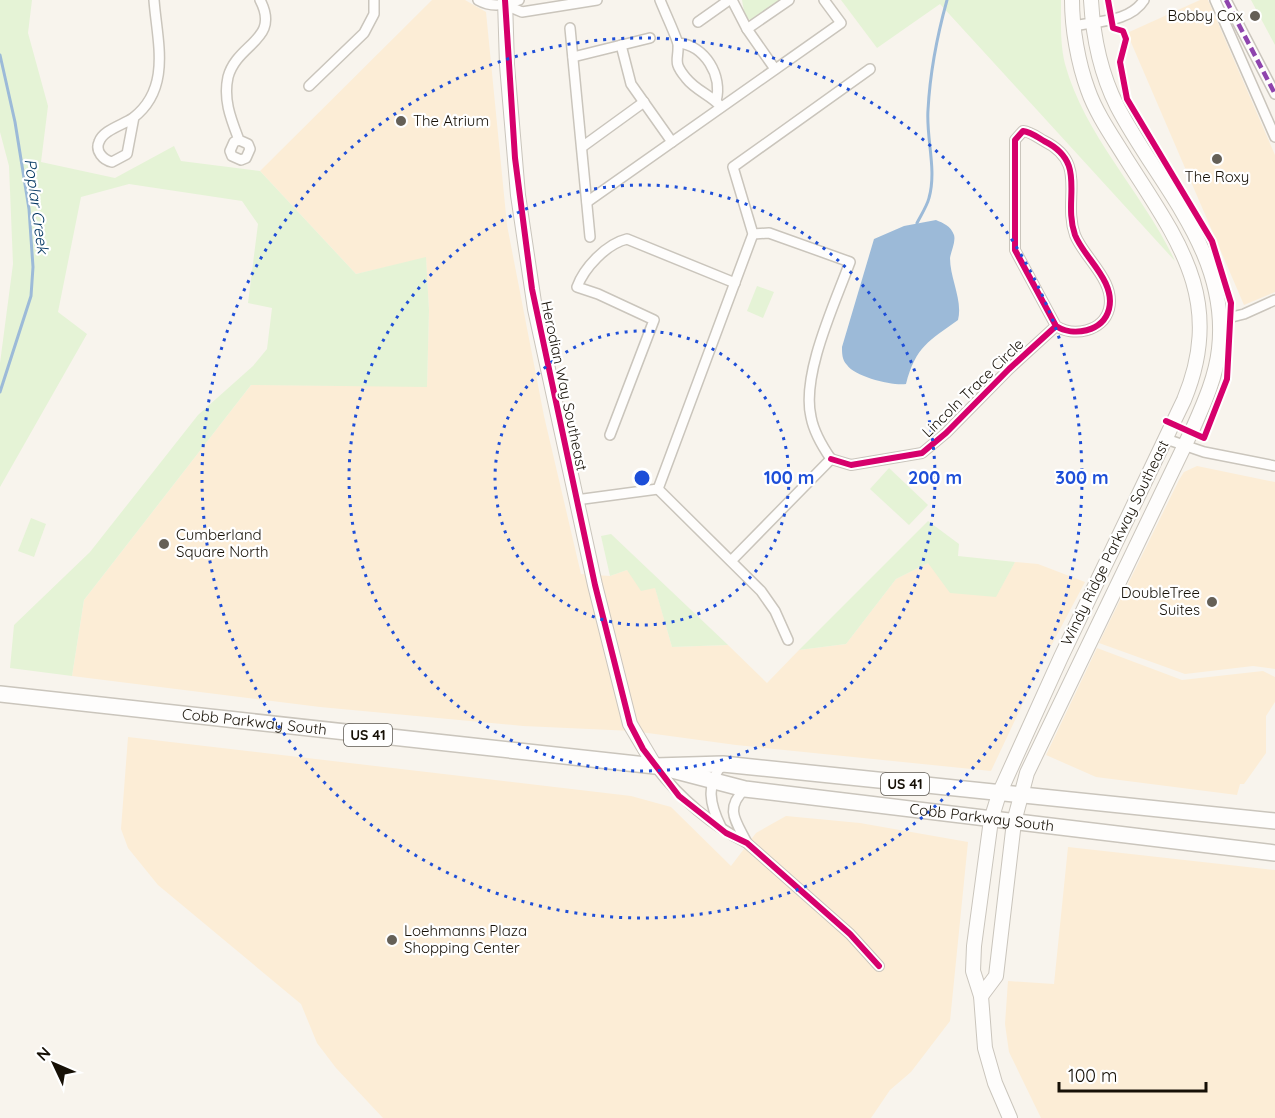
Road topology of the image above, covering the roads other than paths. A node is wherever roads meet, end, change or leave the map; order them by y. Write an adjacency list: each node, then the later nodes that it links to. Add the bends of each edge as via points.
1 (154, 0): 32 (street, via 161,50 158,80)
2 (260, 0): 34 (street, via 266,15 264,30 236,59 227,85 227,106)
3 (374, 0): 28 (street, via 374,14 364,33)
4 (478, 0): 16 (street, via 491,5)
5 (519, 0): 16 (street)
6 (597, 0): 16 (street, via 522,12)
7 (660, 0): 23 (street)
8 (731, 0): 17 (street); 21 (street)
9 (789, 0): 21 (street)
10 (824, 0): 26 (street, via 841,23)
11 (1072, 0): 19 (main road, Windy Ridge Parkway Southeast)
12 (1091, 0): 18 (main road, Windy Ridge Parkway Southeast)
13 (1144, 0): 18 (street, via 1126,15)
14 (1215, 0): 33 (street)
15 (1226, 0): 29 (street)
16 (505, 3): 50 (main road, Herodian Way Southeast, via 523,229 537,321)
17 (698, 22)
18 (1093, 22): 19 (street); 42 (main road, Windy Ridge Parkway Southeast, via 1101,62 1117,105 1205,252 1214,278)
19 (1074, 26): 45 (main road, Windy Ridge Parkway Southeast, via 1088,90 1109,132 1178,243 1197,294 1200,339 1196,364)
20 (570, 28): 25 (street)
21 (747, 29): 26 (street)
22 (650, 38): 24 (street)
23 (678, 43): 31 (street, via 675,58 681,71 699,92); 31 (street, via 698,50 711,66 717,77)
24 (621, 45): 25 (street); 30 (street, via 629,78)
25 (573, 57): 36 (street)
26 (776, 69): 31 (street)
27 (870, 69): 38 (street, via 733,167)
28 (309, 86)
29 (1275, 94)
30 (644, 102): 35 (street); 36 (street)
31 (719, 104): 35 (street)
32 (134, 117): 32 (street, via 100,138 99,153 106,160 112,162 128,154)
33 (1275, 137)
34 (239, 140)
35 (672, 142): 37 (street)
36 (582, 147): 37 (street)
37 (587, 202): 39 (street)
38 (753, 234): 40 (street); 47 (street, via 769,233 850,262 814,364 809,390 814,429)
39 (590, 237)
40 (735, 283): 44 (street, via 627,239 610,246 581,278 577,287 654,320); 49 (street)
41 (1275, 300): 42 (street)
42 (1220, 320): 46 (main road, Windy Ridge Parkway Southeast, via 1214,374)
43 (1056, 326): 43 (street, via 1071,333 1089,330 1102,322 1109,309 1108,295 1076,235 1072,170 1054,145 1023,131 1015,140 1015,250); 47 (street, Lincoln Trace Circle, via 921,453 851,465)
44 (610, 435)
45 (1166, 439): 46 (street); 58 (main road, Windy Ridge Parkway Southeast)
46 (1185, 446): 48 (street); 59 (main road, Windy Ridge Parkway Southeast, via 1034,755)
47 (831, 459): 51 (street)
48 (1275, 466)
49 (658, 489): 50 (street); 51 (street)
50 (576, 500): 55 (main road, Herodian Way Southeast, via 630,724)
51 (732, 560): 52 (street, via 769,601)
52 (788, 640)
53 (0, 694): 55 (main road, Cobb Parkway South / US 41)
54 (723, 764): 55 (main road, Cobb Parkway South / US 41); 56 (street); 58 (main road, Cobb Parkway South / US 41)
55 (655, 766): 56 (main road, Cobb Parkway South / US 41); 63 (street, via 679,796)
56 (712, 780): 57 (main road, Cobb Parkway South / US 41); 63 (street, via 711,804)
57 (745, 789): 60 (main road, Cobb Parkway South / US 41); 64 (street, via 734,801 732,810)
58 (999, 794): 59 (main road, Cobb Parkway South / US 41); 60 (main road, Windy Ridge Parkway Southeast)
59 (1020, 796): 61 (main road, Windy Ridge Parkway Southeast); 62 (main road, Cobb Parkway South / US 41)
60 (991, 820): 61 (main road, Cobb Parkway South / US 41); 67 (main road, Windy Ridge Parkway Southeast, via 974,946 973,971)
61 (1014, 822): 65 (main road, Cobb Parkway South / US 41); 67 (main road, Windy Ridge Parkway Southeast, via 996,976)
62 (1275, 822)
63 (722, 829): 64 (street)
64 (747, 843): 66 (street, via 850,934)
65 (1275, 854)
66 (879, 966)
67 (981, 996): 68 (main road, Windy Ridge Parkway Southeast, via 985,1048)
68 (1010, 1118)

